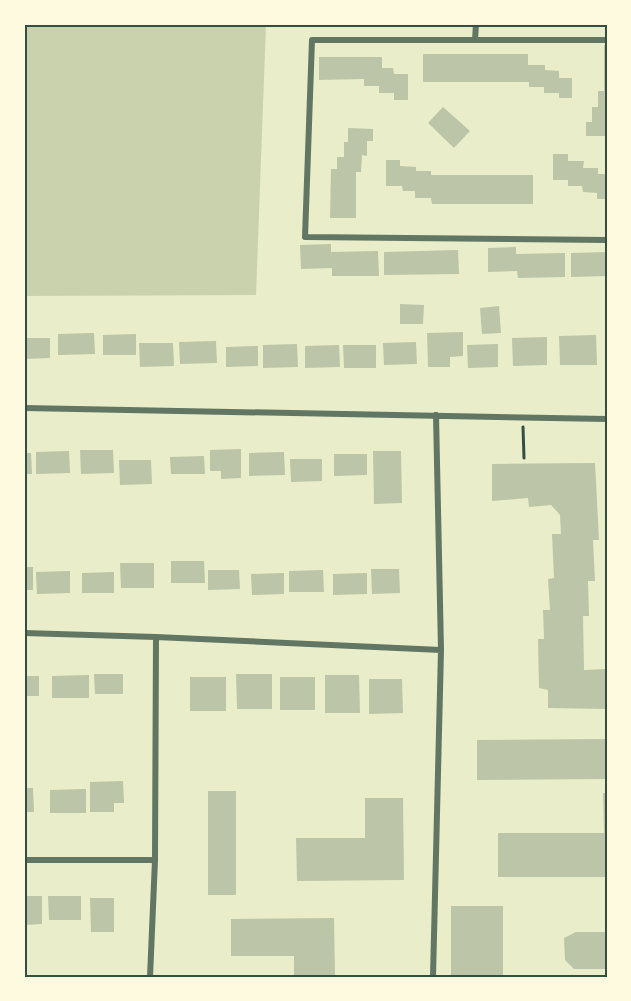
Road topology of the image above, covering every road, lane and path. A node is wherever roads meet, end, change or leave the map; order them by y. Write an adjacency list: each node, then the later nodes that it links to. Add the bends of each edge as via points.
1 (476, 24): 2 (street)
2 (475, 40): 3 (street); 4 (street, via 312,40 305,237)
3 (607, 40)
4 (607, 240)
5 (24, 408): 6 (street)
6 (436, 415): 7 (street); 12 (street)
7 (522, 417): 8 (street); 9 (path)
8 (607, 418)
9 (524, 458)
10 (24, 633): 11 (street)
11 (156, 636): 12 (street); 14 (street)
12 (441, 650): 16 (street)
13 (24, 860): 14 (street)
14 (155, 860): 15 (street)
15 (150, 977)
16 (433, 977)

